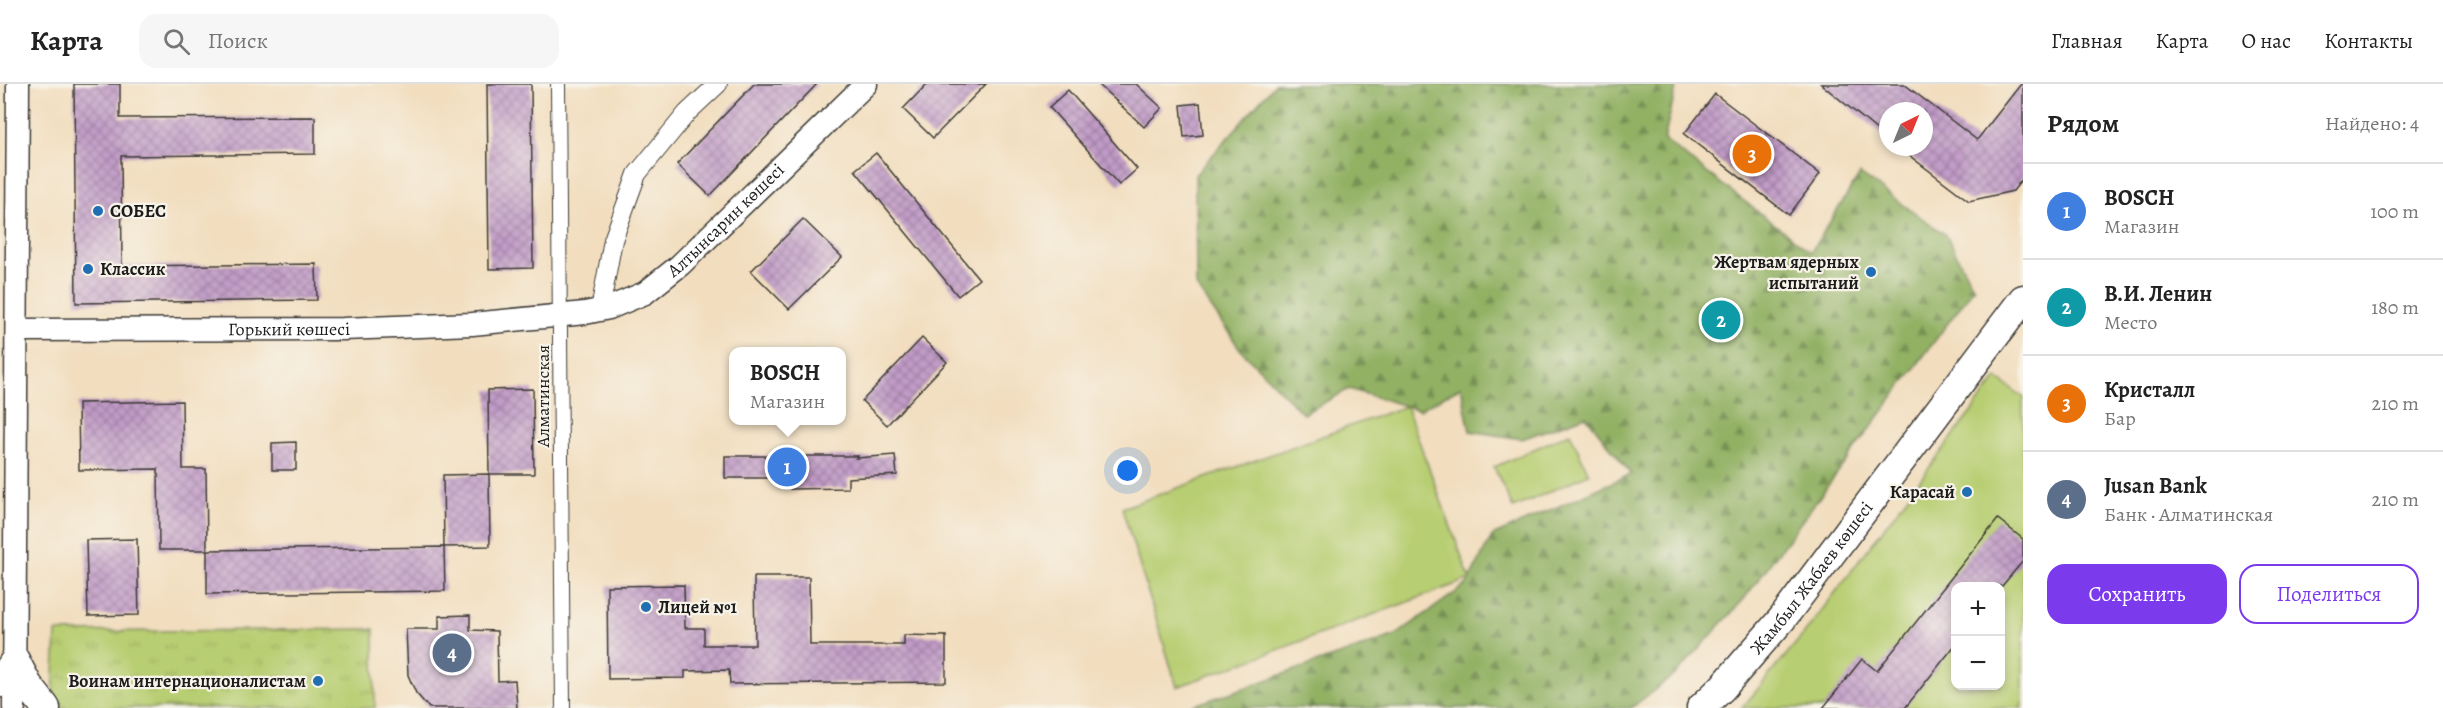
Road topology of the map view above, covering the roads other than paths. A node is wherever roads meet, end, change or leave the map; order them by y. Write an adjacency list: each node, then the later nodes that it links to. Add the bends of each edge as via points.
1 (18, 84): 8 (street)
2 (558, 84): 7 (street, Алматинская)
3 (718, 84): 6 (street, via 687,113 637,174 613,240)
4 (866, 84): 6 (street, Алтынсарин көшесі, via 680,265 645,293)
5 (2023, 299): 13 (main road, Жамбыл Жабаев көшесі, via 1782,618)
6 (600, 310): 7 (street, Алтынсарин көшесі)
7 (561, 316): 8 (street, Горький көшесі, via 343,329); 12 (street, Алматинская)
8 (17, 330): 9 (street)
9 (7, 671): 10 (street); 11 (main road, via 28,685)
10 (14, 708)
11 (46, 708)
12 (563, 708)
13 (1701, 708)

